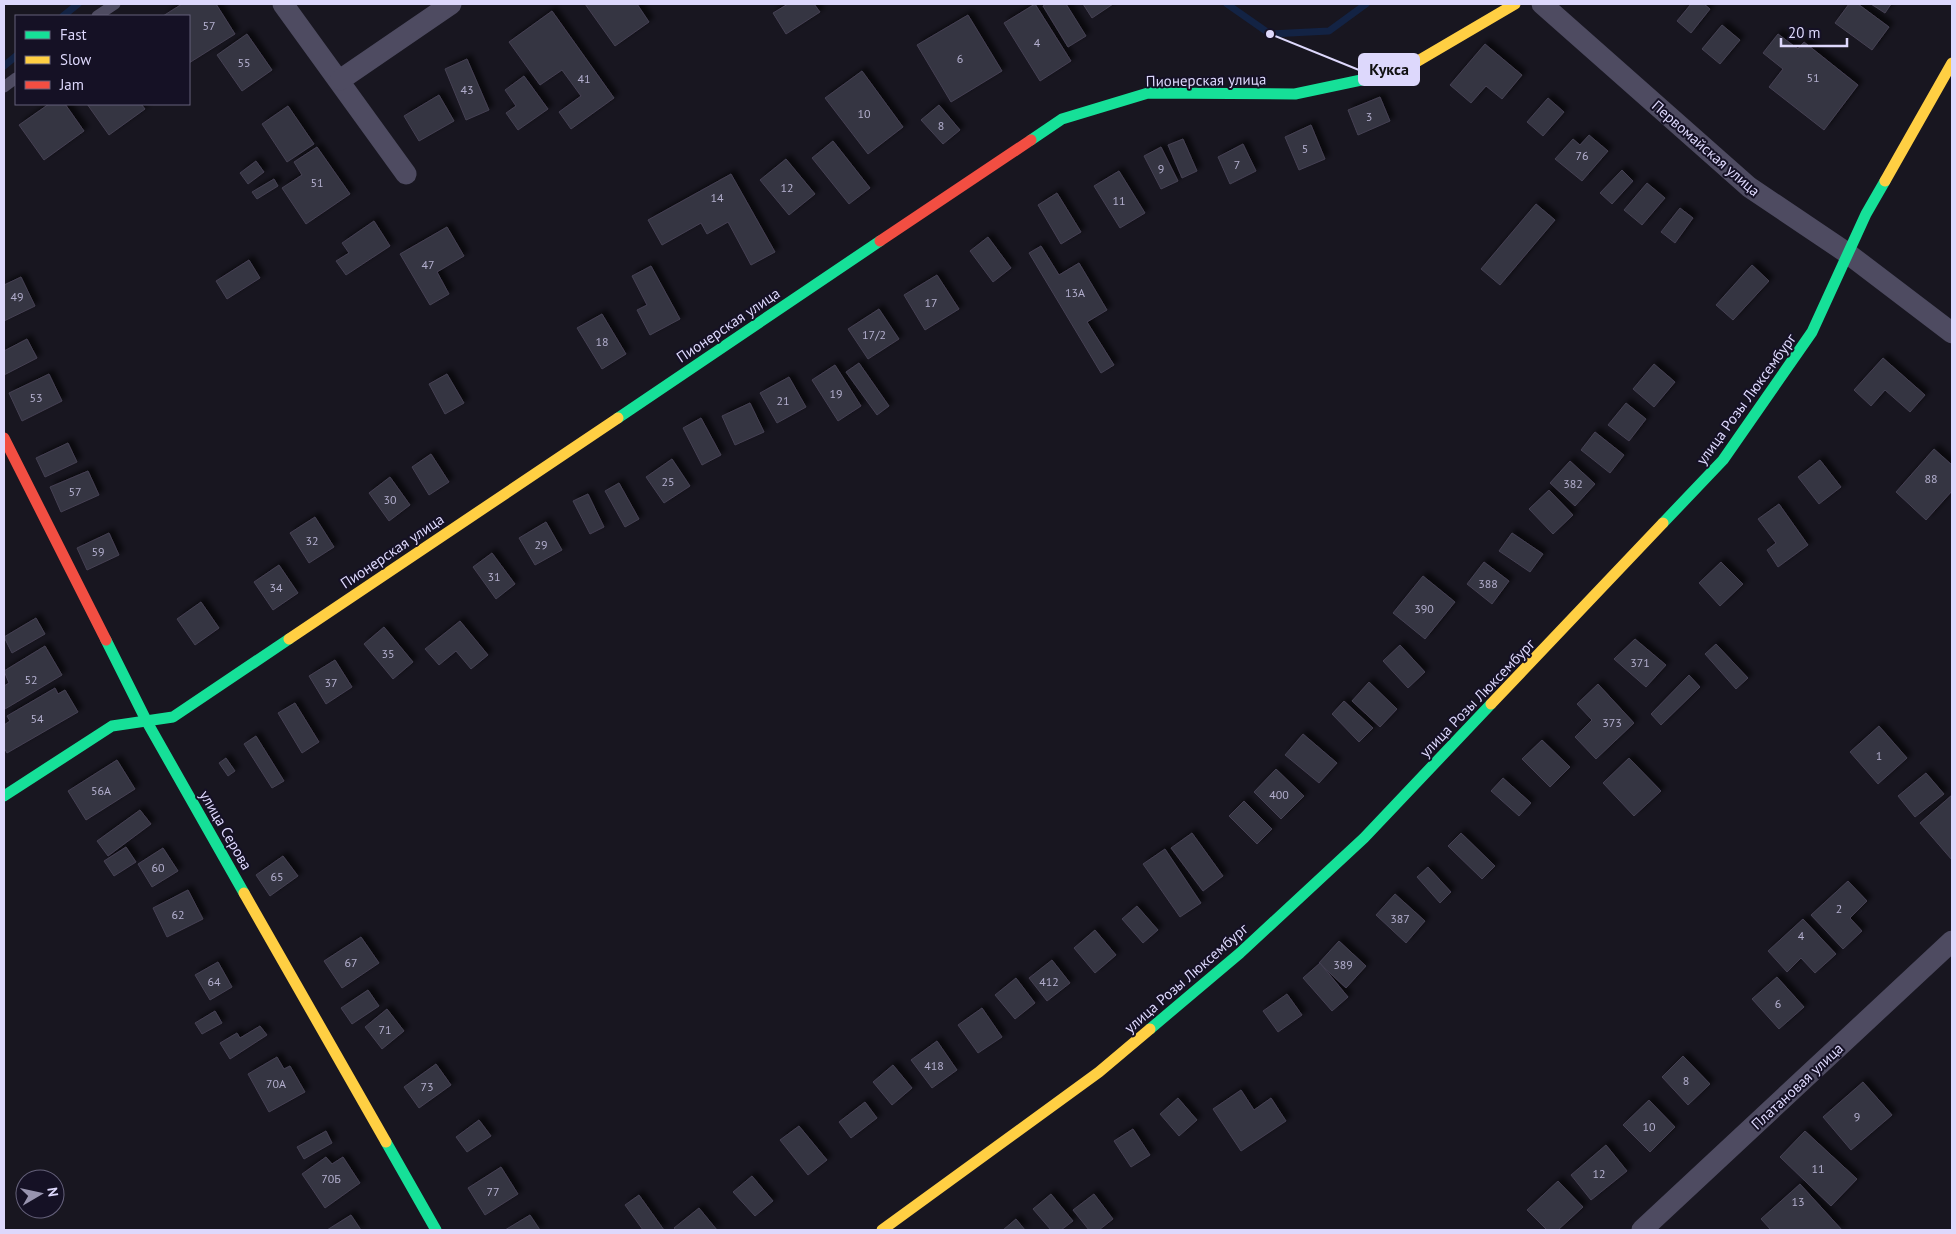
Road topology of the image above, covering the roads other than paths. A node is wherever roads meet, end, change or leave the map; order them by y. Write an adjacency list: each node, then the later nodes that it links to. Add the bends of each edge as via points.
1 (115, 4): 6 (lane)
2 (283, 4): 9 (street)
3 (451, 4): 9 (street)
4 (1515, 4): 15 (street, Пионерская улица, via 1399,72 1295,94 1148,93 1062,119 173,717)
5 (1542, 4): 12 (street, Первомайская улица, via 1749,187)
6 (98, 15)
7 (1952, 63): 12 (street, улица Розы Люксембург)
8 (15, 79): 10 (lane)
9 (340, 80): 11 (street)
10 (4, 87)
11 (406, 174)
12 (1847, 253): 13 (street, Первомайская улица); 19 (street, улица Розы Люксембург, via 1812,332 1723,460 1364,838 1240,953 1099,1072)
13 (1952, 333)
14 (4, 438): 15 (street, улица Серова)
15 (147, 722): 16 (street, Пионерская улица, via 112,726); 18 (street, улица Серова)
16 (4, 796)
17 (1952, 941): 20 (street, Платановая улица)
18 (436, 1230)
19 (882, 1230)
20 (1642, 1230)

